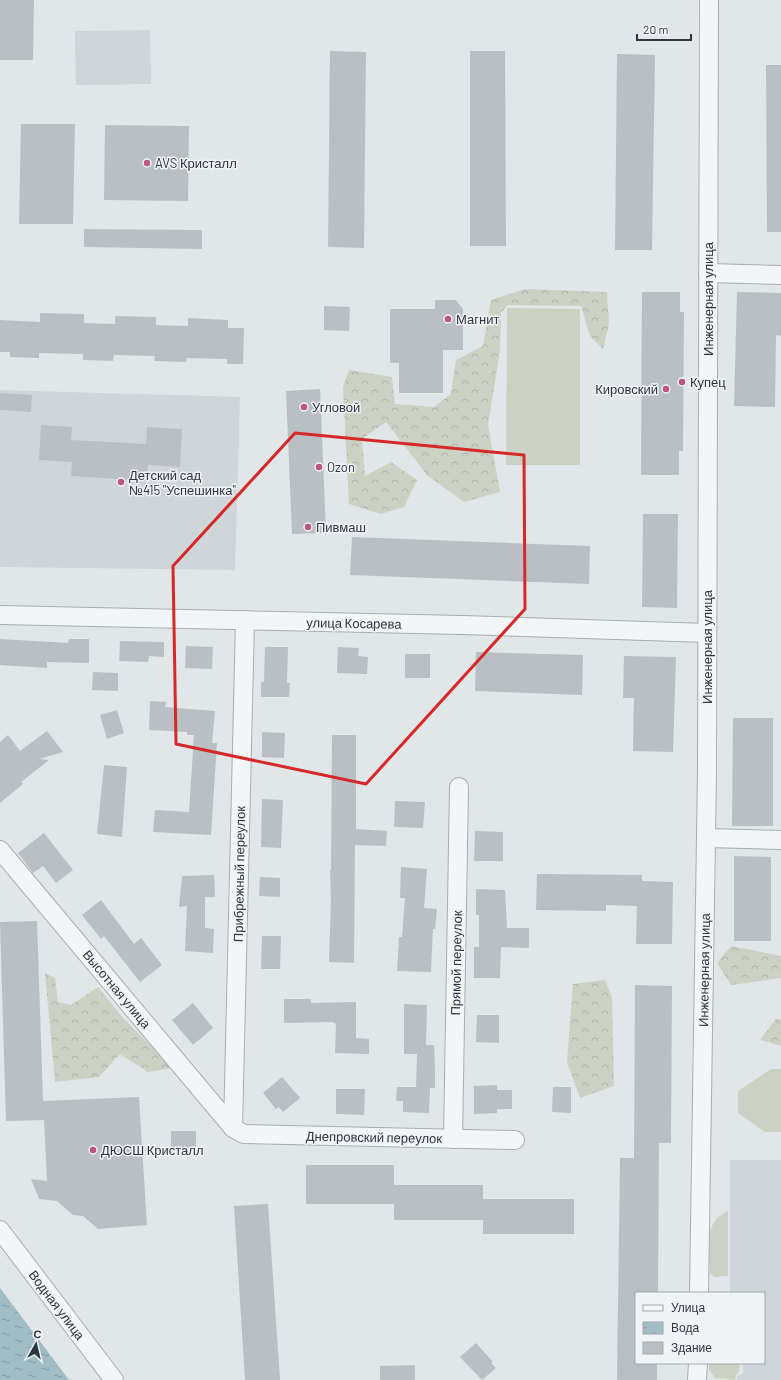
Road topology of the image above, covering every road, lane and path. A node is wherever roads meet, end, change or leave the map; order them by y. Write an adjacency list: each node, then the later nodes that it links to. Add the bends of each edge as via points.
1 (709, 0): 2 (street, Инженерная улица)
2 (708, 273): 3 (street); 6 (street, Инженерная улица)
3 (781, 275)
4 (0, 615): 5 (street, улица Косарева)
5 (245, 620): 6 (street, улица Косарева); 11 (street, Прибрежный переулок)
6 (707, 633): 8 (street, Инженерная улица)
7 (459, 787): 12 (street, Прямой переулок)
8 (706, 838): 9 (street); 15 (street, Инженерная улица)
9 (781, 840)
10 (0, 850): 11 (street, Высотная улица)
11 (233, 1128): 12 (street, Днепровский переулок, via 244,1134)
12 (453, 1139): 13 (street, Днепровский переулок)
13 (516, 1140)
14 (0, 1230): 17 (street, Водная улица)
15 (699, 1292)
16 (698, 1364): 18 (street)
17 (114, 1380)
18 (698, 1380)

